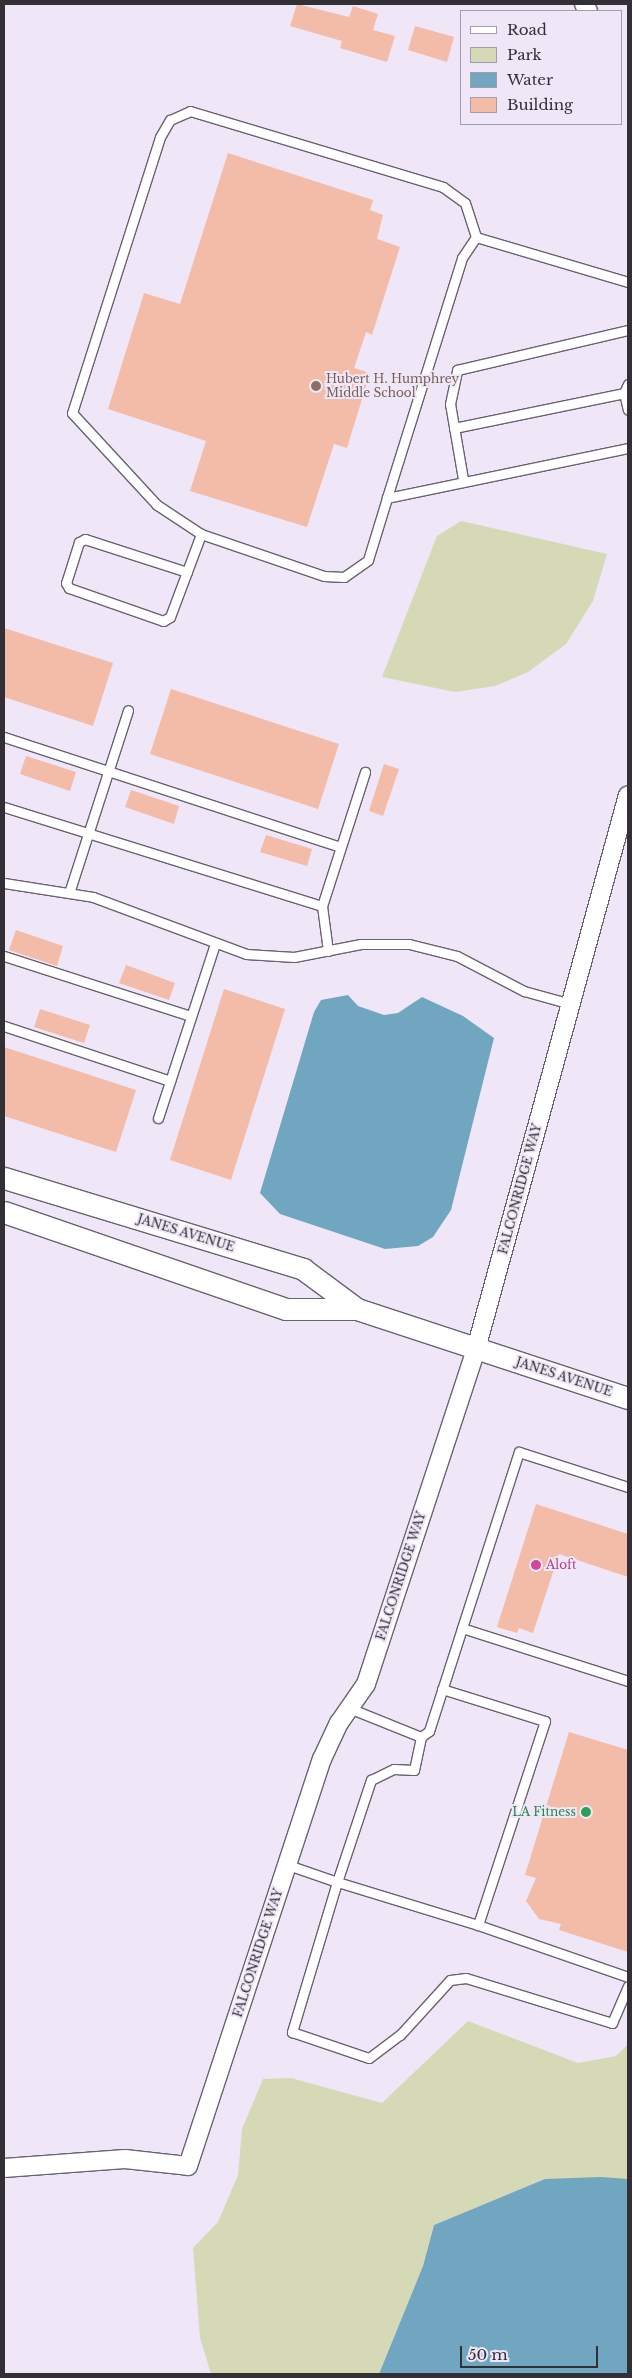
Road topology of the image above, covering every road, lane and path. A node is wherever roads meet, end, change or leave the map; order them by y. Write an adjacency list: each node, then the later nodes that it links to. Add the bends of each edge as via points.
1 (476, 236): 2 (lane); 9 (lane, via 462,258); 10 (lane, via 465,203 443,187 202,111 183,112 170,120 160,137 72,413 157,505)
2 (628, 282)
3 (628, 330): 6 (lane, via 457,370 450,404)
4 (626, 389): 5 (lane); 6 (lane)
5 (628, 410)
6 (454, 428): 8 (lane)
7 (628, 448): 8 (lane)
8 (463, 479): 9 (lane)
9 (387, 498): 10 (lane, via 368,560 344,577 324,576)
10 (201, 534): 11 (lane)
11 (186, 572): 11 (lane, via 170,617 164,621 69,588 66,583 79,542 86,538)
12 (128, 710): 14 (lane)
13 (4, 737): 14 (lane)
14 (108, 771): 18 (lane); 19 (lane)
15 (365, 772): 19 (lane)
16 (628, 795): 26 (street, FALCONRIDGE WAY)
17 (4, 807): 18 (lane)
18 (88, 833): 21 (lane); 22 (lane)
19 (341, 847): 22 (lane)
20 (4, 883): 21 (lane)
21 (69, 892): 23 (lane, via 137,910)
22 (322, 906): 24 (lane)
23 (214, 944): 24 (lane, via 246,954 294,956); 27 (lane)
24 (328, 950): 26 (lane, via 361,944 409,944 457,956 524,991)
25 (4, 956): 27 (lane)
26 (571, 1004): 34 (street, FALCONRIDGE WAY)
27 (191, 1016): 29 (lane)
28 (4, 1026): 29 (lane)
29 (170, 1081): 30 (lane)
30 (158, 1118)
31 (4, 1178): 33 (street, JANES AVENUE, via 303,1269)
32 (4, 1212): 33 (street, JANES AVENUE, via 286,1309)
33 (357, 1309): 34 (street, JANES AVENUE)
34 (476, 1349): 35 (street, JANES AVENUE); 40 (street, FALCONRIDGE WAY, via 366,1684)
35 (628, 1398)
36 (628, 1487): 37 (lane, via 519,1452)
37 (462, 1628): 38 (lane); 39 (lane)
38 (628, 1681)
39 (442, 1689): 41 (lane, via 429,1732); 44 (lane, via 545,1721)
40 (349, 1708): 41 (lane); 42 (street, FALCONRIDGE WAY, via 322,1759)
41 (420, 1737): 43 (lane, via 414,1770 394,1768 371,1780)
42 (288, 1865): 43 (lane); 47 (street, FALCONRIDGE WAY, via 188,2166 125,2159)
43 (338, 1882): 44 (lane); 46 (lane, via 292,2032 369,2058 400,2034 450,1980 466,1978 612,2023)
44 (478, 1925): 45 (lane)
45 (628, 1977)
46 (628, 1986)
47 (4, 2168)

